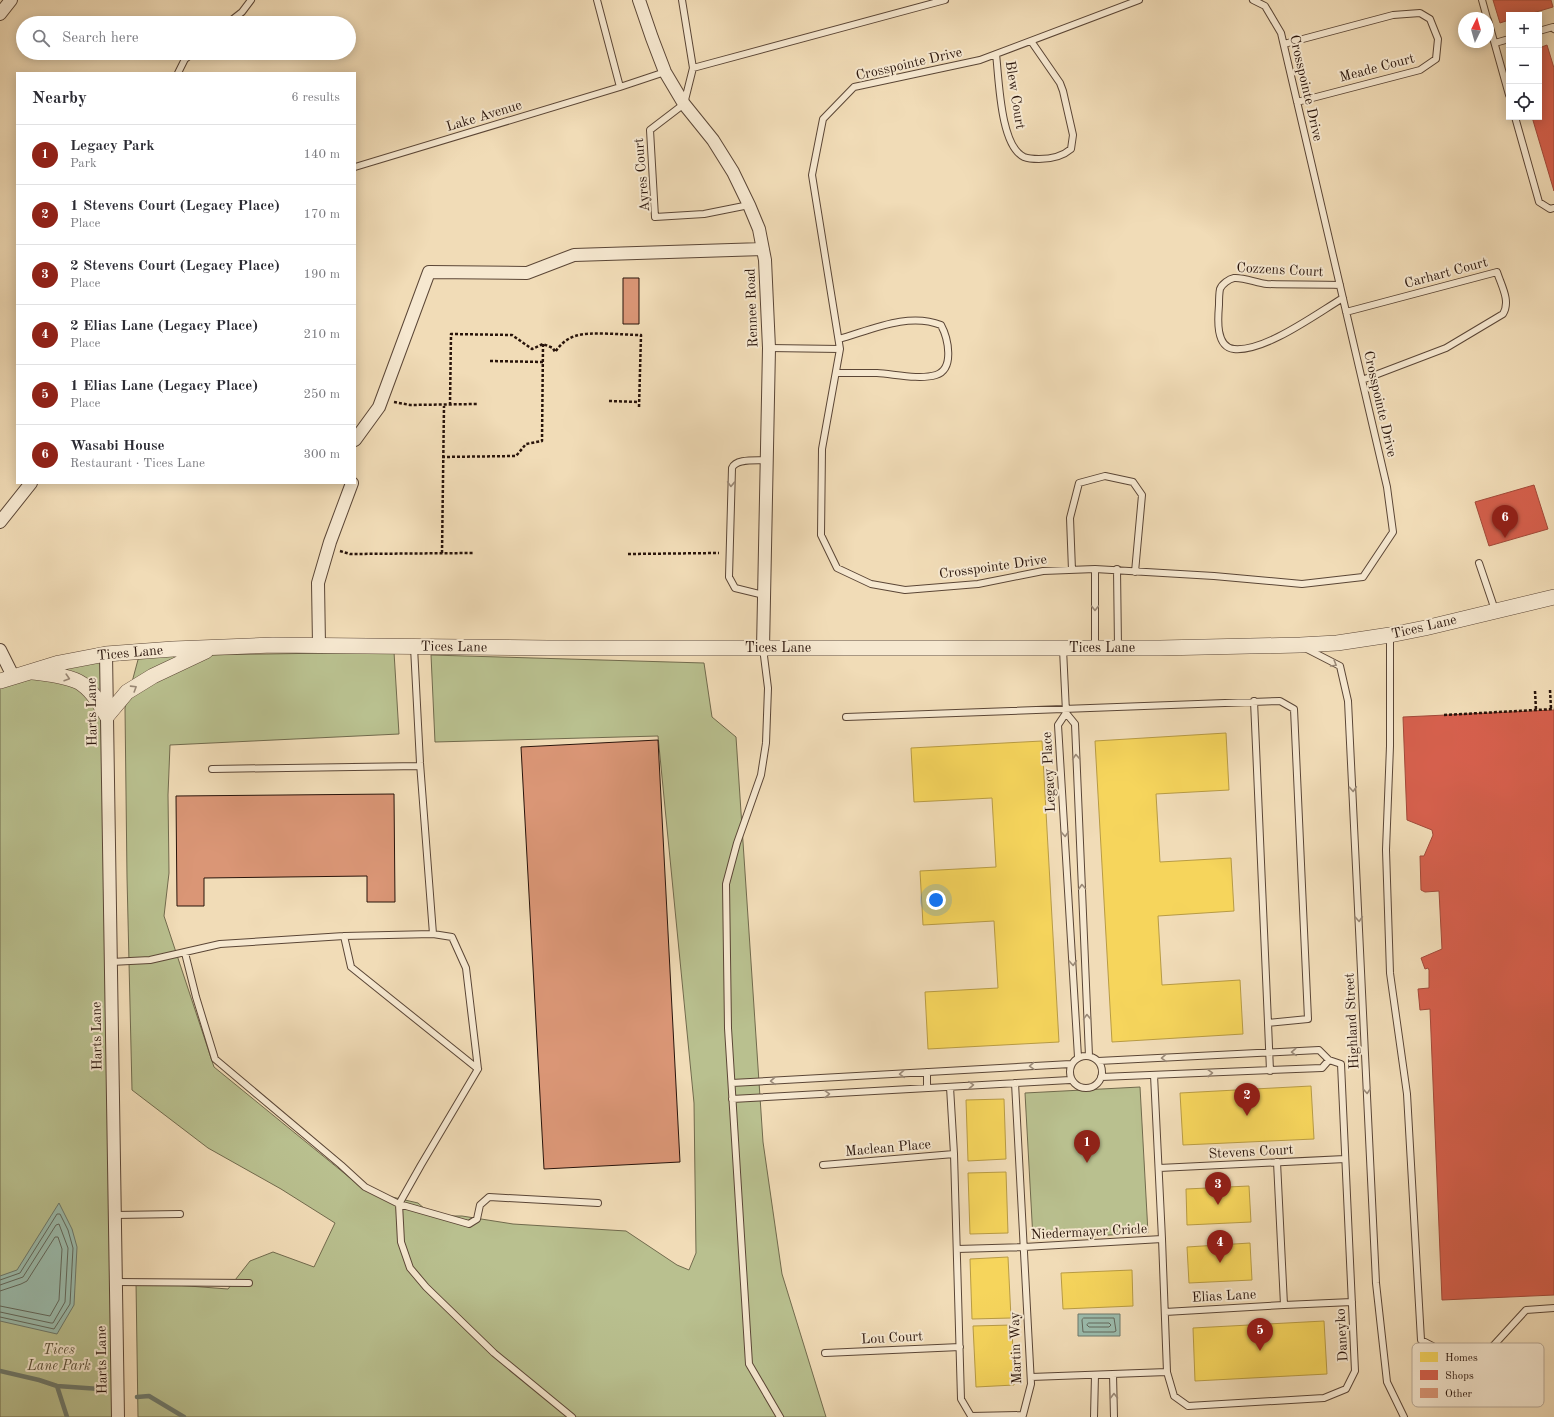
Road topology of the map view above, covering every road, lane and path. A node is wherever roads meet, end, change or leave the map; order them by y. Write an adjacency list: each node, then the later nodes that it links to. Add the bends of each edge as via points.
1 (11, 0): 11 (street)
2 (251, 0): 12 (lane)
3 (597, 0): 25 (lane)
4 (639, 0): 23 (street, Rennee Road)
5 (682, 0): 21 (lane)
6 (945, 0): 21 (lane)
7 (1139, 0): 16 (lane, Crosspointe Drive)
8 (1253, 0): 18 (lane, Crosspointe Drive, via 1265,6 1281,33)
9 (1482, 0): 10 (lane)
10 (1486, 12)
11 (0, 14)
12 (237, 16)
13 (1554, 29): 14 (lane)
14 (1542, 30)
15 (1506, 40): 17 (lane)
16 (1031, 41): 19 (lane, Crosspointe Drive); 19 (lane, Blew Court, via 1063,91 1073,135 1071,149 1067,152 1045,159 1030,159 1018,152 1007,133 1004,121)
17 (1494, 43): 24 (lane)
18 (1284, 44): 26 (lane, Crosspointe Drive); 26 (lane, Meade Court, via 1392,15 1420,13 1430,18 1438,39 1436,59 1420,70)
19 (996, 54): 36 (lane, Crosspointe Drive, via 980,60 854,87 823,119 812,176)
20 (185, 60): 22 (lane)
21 (693, 68): 27 (lane)
22 (179, 72)
23 (665, 72): 25 (lane, Lake Avenue); 27 (street, Rennee Road)
24 (1506, 85)
25 (620, 87): 29 (lane, Lake Avenue)
26 (1297, 102): 33 (lane, Crosspointe Drive)
27 (684, 104): 30 (street, Rennee Road, via 713,140); 30 (lane, Ayres Court, via 650,130 655,217 704,214)
28 (1516, 120): 31 (lane, via 1539,202 1550,209)
29 (356, 167)
30 (749, 205): 32 (street, Rennee Road, via 759,229)
31 (1554, 208)
32 (763, 249): 38 (street, Rennee Road, via 766,260); 44 (street, via 574,255 527,273 429,272)
33 (1340, 285): 34 (lane, Crosspointe Drive); 34 (lane, Cozzens Court, via 1265,284 1234,278 1228,280 1220,290 1218,331 1228,347 1247,349 1280,336)
34 (1343, 298): 35 (lane, Crosspointe Drive)
35 (1346, 312): 43 (lane, Crosspointe Drive); 43 (lane, Carhart Court, via 1497,272 1507,302 1503,314 1446,348)
36 (839, 339): 39 (lane, Crosspointe Drive); 42 (lane, via 890,324 916,320 934,322 941,325 946,333 948,360 940,373 935,375 914,377 876,373)
37 (543, 344): 41 (path); 46 (path, via 554,348 555,352 563,342 573,336 641,335); 48 (path, via 532,349 512,335 451,334)
38 (768, 348): 39 (lane); 53 (street, Rennee Road)
39 (840, 349): 42 (lane, Crosspointe Drive)
40 (490, 361): 41 (path)
41 (543, 362): 52 (path, via 542,441 526,444 516,456)
42 (836, 373): 65 (lane, Crosspointe Drive, via 822,449 821,535 837,568 871,584 905,590 978,584 1043,571)
43 (1362, 380): 66 (lane, Crosspointe Drive, via 1387,487 1392,532 1363,577 1302,584)
44 (382, 399): 49 (path, via 410,405); 51 (street)
45 (609, 401): 46 (path)
46 (639, 402): 50 (path)
47 (477, 404): 48 (path)
48 (450, 405): 49 (path)
49 (444, 406): 52 (path)
50 (639, 408)
51 (356, 439)
52 (442, 457): 58 (path)
53 (766, 460): 60 (lane, one-way to 60, via 739,462 733,466); 67 (street, Rennee Road)
54 (30, 484): 56 (street)
55 (352, 484): 57 (street)
56 (0, 522)
57 (330, 542): 58 (path, via 338,550 350,554); 71 (street, via 318,583)
58 (442, 553): 59 (path)
59 (474, 553)
60 (730, 553): 61 (path); 67 (lane, via 729,577 733,586 745,592)
61 (628, 554)
62 (1479, 563): 69 (lane)
63 (1095, 569): 64 (lane, Crosspointe Drive); 65 (lane, Crosspointe Drive); 78 (lane, one-way to 78)
64 (1117, 569): 66 (lane, Crosspointe Drive); 74 (lane)
65 (1072, 570): 66 (lane, via 1070,518 1079,483 1106,476 1134,482 1142,495)
66 (1135, 572)
67 (764, 595): 76 (street, Rennee Road)
68 (1554, 597): 69 (street, Tices Lane)
69 (1495, 610): 70 (street, Tices Lane)
70 (1390, 635): 72 (street, Tices Lane, via 1337,643); 134 (lane, via 1390,746 1386,850 1390,974 1407,1094 1421,1340)
71 (319, 645): 73 (street, Tices Lane); 75 (street, Tices Lane)
72 (1300, 645): 74 (street, Tices Lane); 147 (lane, Highland Street, one-way to 147, via 1340,666 1348,701 1376,1282 1387,1382)
73 (414, 647): 76 (street, Tices Lane); 92 (lane)
74 (1118, 647): 78 (street, Tices Lane)
75 (212, 648): 80 (street, Tices Lane); 90 (street, one-way to 75, via 127,692 153,676)
76 (763, 648): 77 (street, Tices Lane); 111 (lane, via 768,688 766,743 761,775 737,843 726,884 728,1028)
77 (1063, 648): 78 (street, Tices Lane); 88 (lane)
78 (1095, 648)
79 (0, 650): 82 (street)
80 (106, 654): 81 (street, Tices Lane); 90 (street, Harts Lane)
81 (29, 671): 82 (street, Tices Lane); 90 (street, one-way to 90, via 81,683 95,697)
82 (6, 678)
83 (1550, 690): 86 (path)
84 (1536, 691): 87 (path)
85 (1254, 702): 88 (lane); 98 (lane); 98 (lane, via 1280,700 1294,709 1308,1011 1308,1019)
86 (1552, 709): 87 (path)
87 (1536, 710): 89 (path)
88 (1066, 711): 91 (lane); 100 (lane, Legacy Place, one-way to 88, via 1075,724); 101 (lane, Legacy Place, one-way to 101, via 1058,725)
89 (1444, 715)
90 (107, 716): 97 (street, Harts Lane)
91 (846, 717)
92 (420, 766): 93 (lane); 94 (lane)
93 (212, 770)
94 (433, 934): 95 (lane); 105 (lane, via 452,937 466,968)
95 (344, 936): 96 (lane, via 220,944); 105 (lane, via 351,966)
96 (185, 953): 97 (lane, via 150,960); 122 (lane, via 214,1059 364,1187)
97 (111, 962): 124 (street, Harts Lane)
98 (1268, 1023): 99 (lane)
99 (1269, 1053): 102 (lane, one-way to 99, via 1319,1050); 103 (lane, one-way to 103); 106 (lane)
100 (1089, 1056): 101 (lane); 103 (lane)
101 (1078, 1057): 104 (lane)
102 (1329, 1060): 106 (lane, via 1322,1068); 117 (lane, Daneyko, via 1341,1064)
103 (1098, 1061): 109 (lane, via 1102,1072)
104 (1071, 1064): 107 (lane, one-way to 107); 110 (lane)
105 (478, 1069): 122 (lane)
106 (1270, 1071): 108 (lane, one-way to 106)
107 (927, 1072): 111 (lane, one-way to 111); 114 (lane)
108 (1154, 1075): 109 (lane); 120 (lane)
109 (1101, 1078): 110 (lane, via 1089,1088 1078,1086)
110 (1070, 1080): 112 (lane)
111 (732, 1083): 115 (lane)
112 (1015, 1083): 113 (lane, one-way to 112); 126 (lane, Martin Way)
113 (950, 1087): 114 (lane); 116 (lane, Martin Way)
114 (927, 1088): 115 (lane, one-way to 114)
115 (732, 1099): 144 (lane, via 749,1364)
116 (954, 1154): 119 (lane, Maclean Place); 127 (lane, Martin Way)
117 (1345, 1160): 118 (lane, Stevens Court); 130 (lane, Daneyko)
118 (1277, 1162): 120 (lane, Stevens Court); 131 (lane)
119 (823, 1165)
120 (1158, 1168): 125 (lane)
121 (598, 1202): 122 (lane, via 489,1198 480,1205 477,1219 469,1224)
122 (399, 1204): 143 (lane, via 401,1242 410,1268 426,1287 494,1352)
123 (180, 1214): 124 (lane)
124 (115, 1215): 128 (street, Harts Lane)
125 (1162, 1239): 126 (lane, Niedermayer Cricle); 133 (lane, Niedermayer Cricle)
126 (1024, 1247): 127 (lane, Niedermayer Cricle); 141 (lane, Martin Way)
127 (957, 1249): 136 (lane, Martin Way)
128 (116, 1282): 129 (lane); 142 (street, Harts Lane)
129 (249, 1283)
130 (1352, 1302): 131 (lane, Elias Lane); 138 (lane, Daneyko, via 1355,1371 1346,1389 1324,1398 1188,1406 1174,1396)
131 (1284, 1305): 133 (lane, Elias Lane)
132 (1554, 1308): 135 (lane, via 1526,1310)
133 (1165, 1312): 138 (lane, Niedermayer Cricle)
134 (1427, 1343)
135 (1496, 1343)
136 (960, 1346): 137 (lane, Lou Court); 141 (lane, Martin Way, via 962,1399 971,1416 1023,1416)
137 (825, 1353)
138 (1167, 1372): 139 (lane)
139 (1113, 1374): 140 (lane); 146 (lane, one-way to 139)
140 (1095, 1375): 141 (lane); 145 (lane)
141 (1031, 1377)
142 (118, 1417)
143 (572, 1417)
144 (780, 1417)
145 (1094, 1417)
146 (1114, 1417)
147 (1404, 1417)

